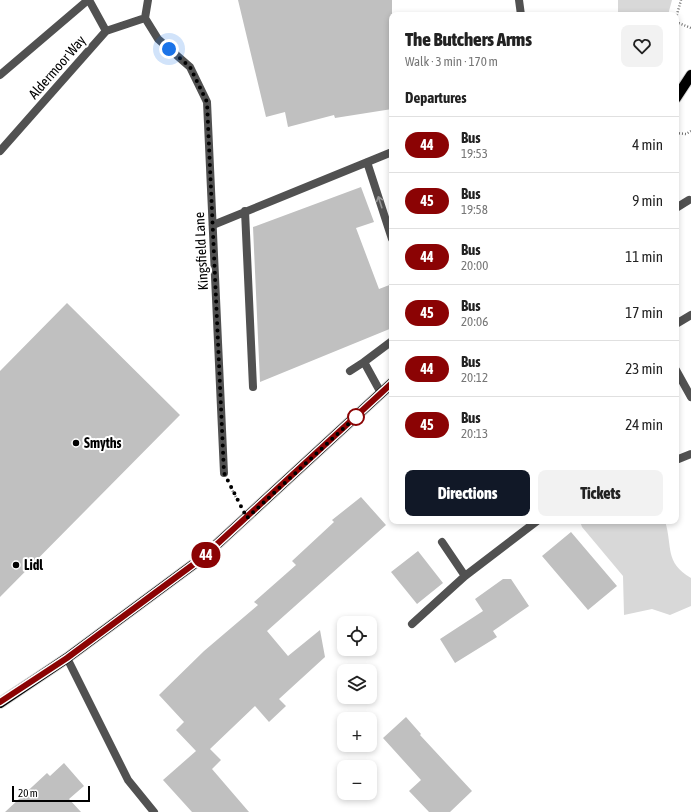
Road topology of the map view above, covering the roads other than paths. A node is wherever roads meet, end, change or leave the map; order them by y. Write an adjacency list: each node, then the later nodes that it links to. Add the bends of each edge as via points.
1 (88, 0): 6 (street); 7 (street)
2 (148, 0): 5 (street)
3 (519, 0): 4 (street)
4 (521, 12)
5 (145, 18): 6 (street, Aldermoor Way); 16 (street, Kingsfield Lane, via 158,39 190,67 207,102)
6 (106, 31): 10 (street, Aldermoor Way)
7 (0, 75)
8 (691, 75): 9 (main road)
9 (679, 93)
10 (0, 151)
11 (389, 153): 12 (street)
12 (367, 162): 15 (street); 17 (street, one-way to 12)
13 (689, 200): 14 (street)
14 (679, 206)
15 (244, 212): 16 (street); 24 (street)
16 (213, 224): 30 (street, Kingsfield Lane)
17 (389, 230)
18 (691, 315): 19 (street)
19 (679, 322)
20 (389, 343): 21 (street)
21 (364, 362): 22 (street); 26 (street)
22 (350, 371)
23 (679, 375): 27 (street)
24 (253, 386)
25 (389, 386): 26 (main road)
26 (381, 393): 35 (main road, via 202,558)
27 (691, 397)
28 (691, 454): 29 (street)
29 (679, 459)
30 (224, 473)
31 (533, 524): 33 (street)
32 (442, 542): 33 (street)
33 (465, 576): 34 (street)
34 (412, 624)
35 (67, 658): 36 (main road); 37 (street, via 128,780)
36 (0, 702)
37 (154, 812)

